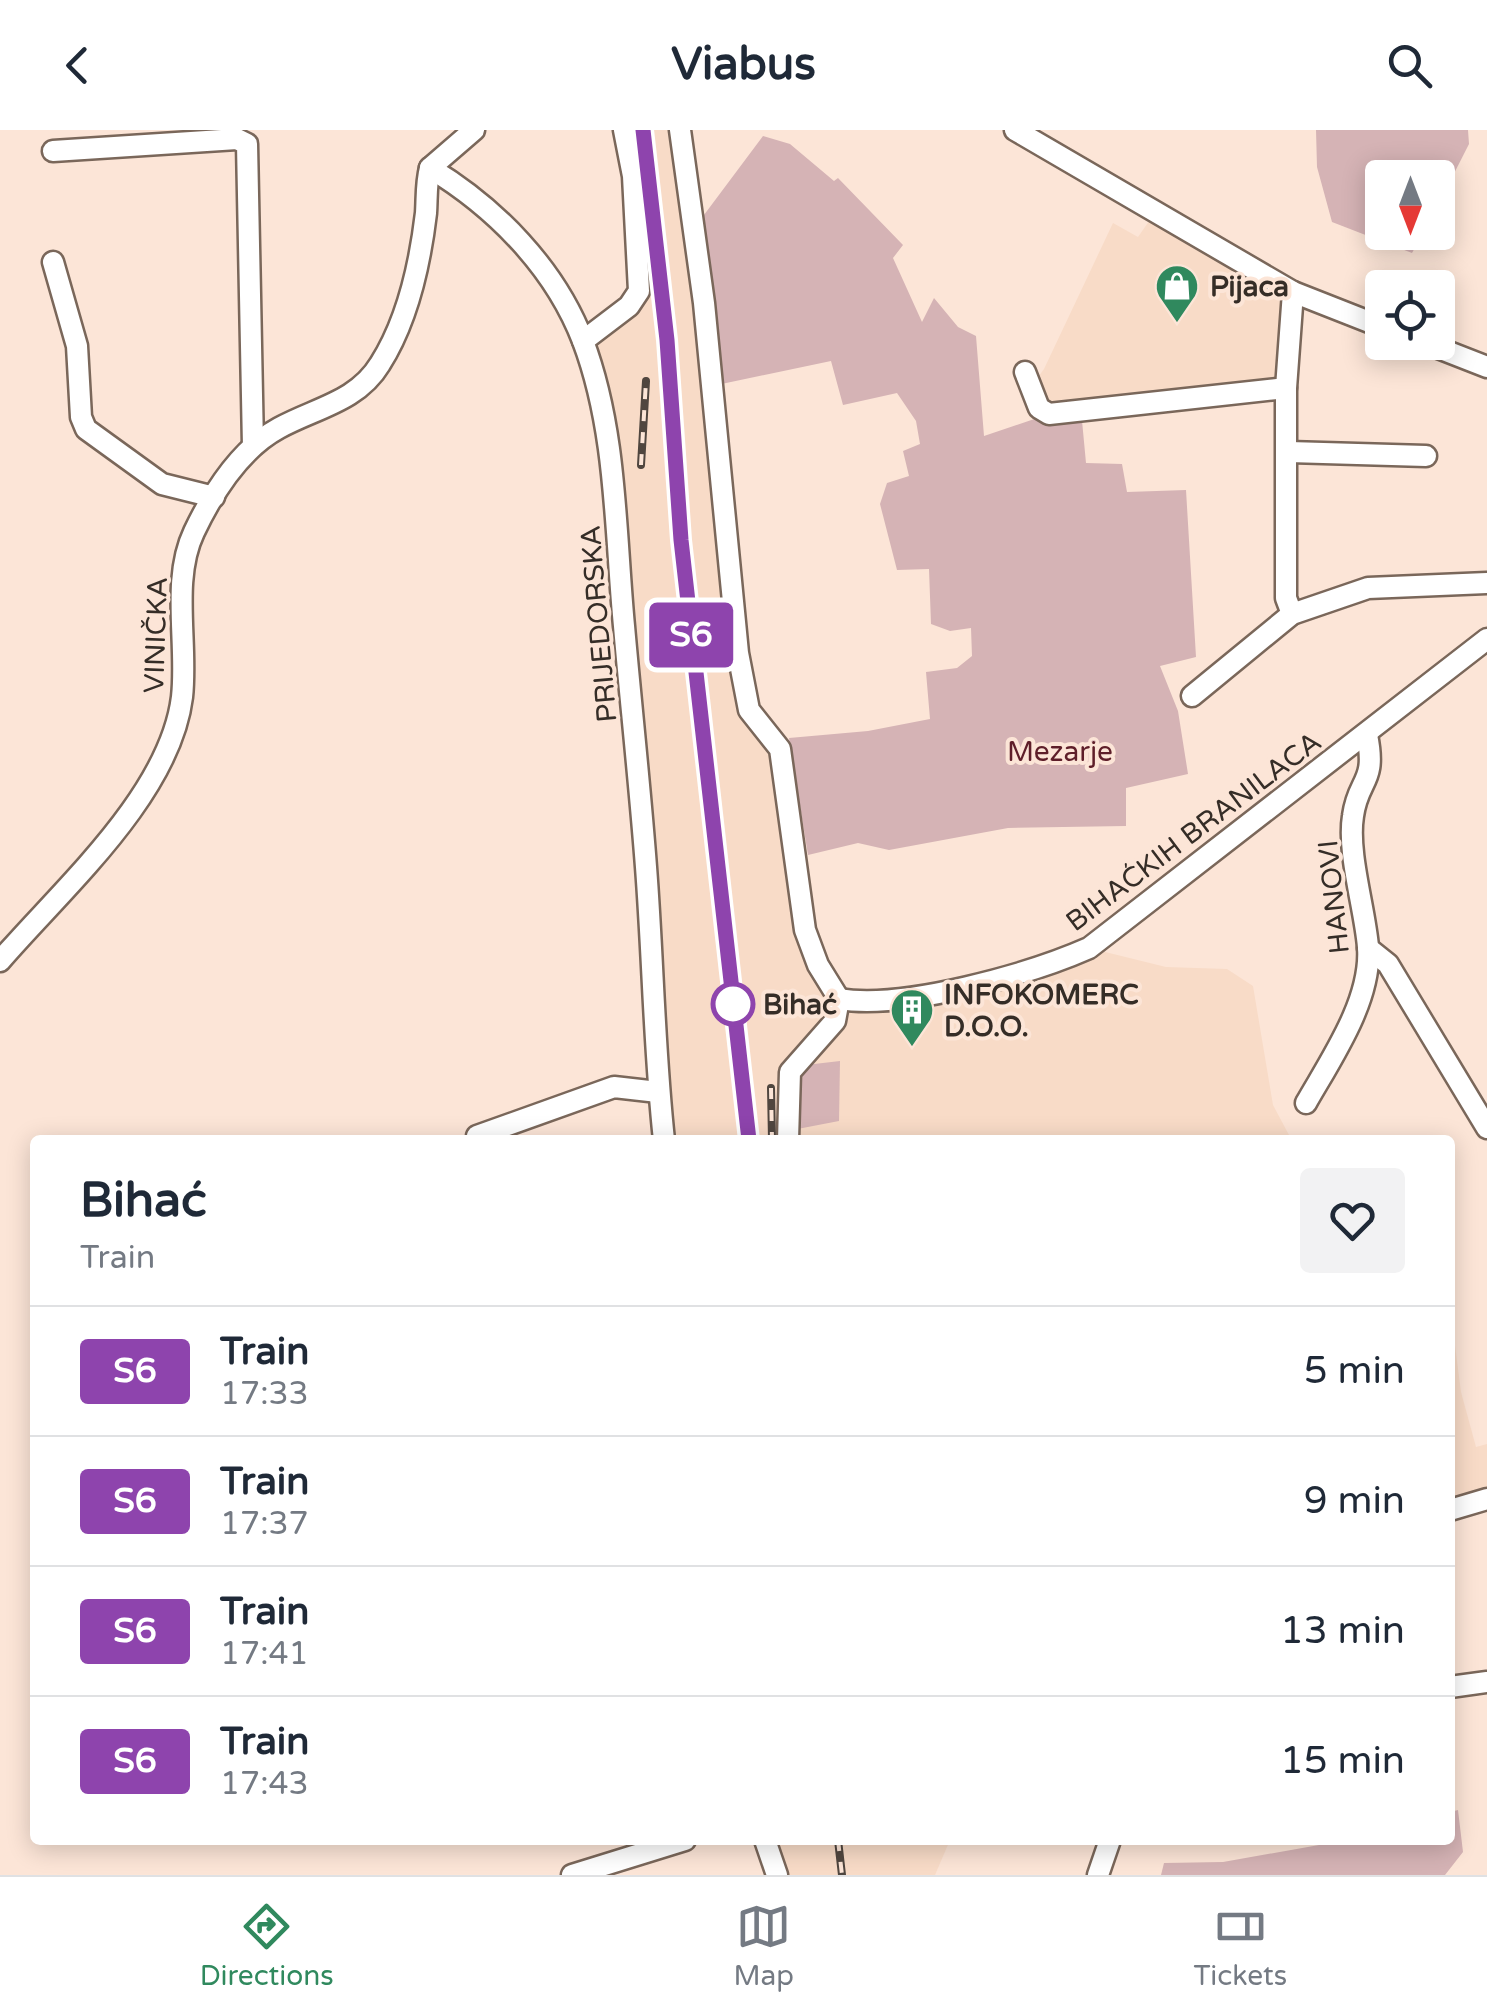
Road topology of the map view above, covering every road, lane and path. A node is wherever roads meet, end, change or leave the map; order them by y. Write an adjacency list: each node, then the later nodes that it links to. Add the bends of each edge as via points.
1 (474, 130): 7 (street)
2 (624, 130): 11 (street, via 639,291)
3 (680, 130): 27 (street, via 738,653 750,710 780,749 805,930)
4 (1014, 130): 5 (street)
5 (1050, 140): 9 (street)
6 (53, 151): 16 (street, via 236,139 247,144)
7 (430, 168): 11 (street, PRIJEDORSKA, via 499,218 562,299); 16 (street, VINIČKA, via 412,285 379,366 336,403)
8 (53, 262): 19 (street, via 76,346 86,429 162,484)
9 (1293, 292): 10 (street); 15 (street)
10 (1365, 320)
11 (582, 341): 28 (street, PRIJEDORSKA, via 599,397 616,520 636,719)
12 (1455, 355): 13 (street)
13 (1487, 367)
14 (1025, 372): 15 (street, via 1039,408 1049,414)
15 (1286, 388): 17 (street)
16 (253, 446): 19 (street, VINIČKA)
17 (1288, 452): 18 (street); 21 (street, via 1286,598)
18 (1426, 456)
19 (214, 497): 26 (street, VINIČKA, via 184,566 182,697 164,755 122,824)
20 (1487, 583): 21 (street, via 1399,583)
21 (1292, 614): 23 (street)
22 (1487, 640): 24 (street, BIHAĆKIH BRANILACA)
23 (1192, 696)
24 (1368, 736): 25 (street, HANOVI, via 1373,764 1352,816); 27 (street, BIHAĆKIH BRANILACA, via 1089,948 993,982)
25 (1368, 948): 29 (street, HANOVI, via 1367,974 1352,1015); 30 (street, via 1388,964)
26 (0, 961)
27 (839, 999): 33 (street, via 835,1022 790,1072)
28 (658, 1092): 31 (street, via 614,1087); 32 (street, PRIJEDORSKA)
29 (1306, 1103)
30 (1487, 1128)
31 (481, 1135)
32 (663, 1135)
33 (788, 1135)
34 (1487, 1500): 35 (street)
35 (1455, 1509)
36 (1487, 1682): 37 (street)
37 (1455, 1686)
38 (669, 1845): 41 (street)
39 (767, 1845): 42 (street)
40 (1108, 1845): 43 (street)
41 (572, 1875)
42 (776, 1875)
43 (1098, 1875)

